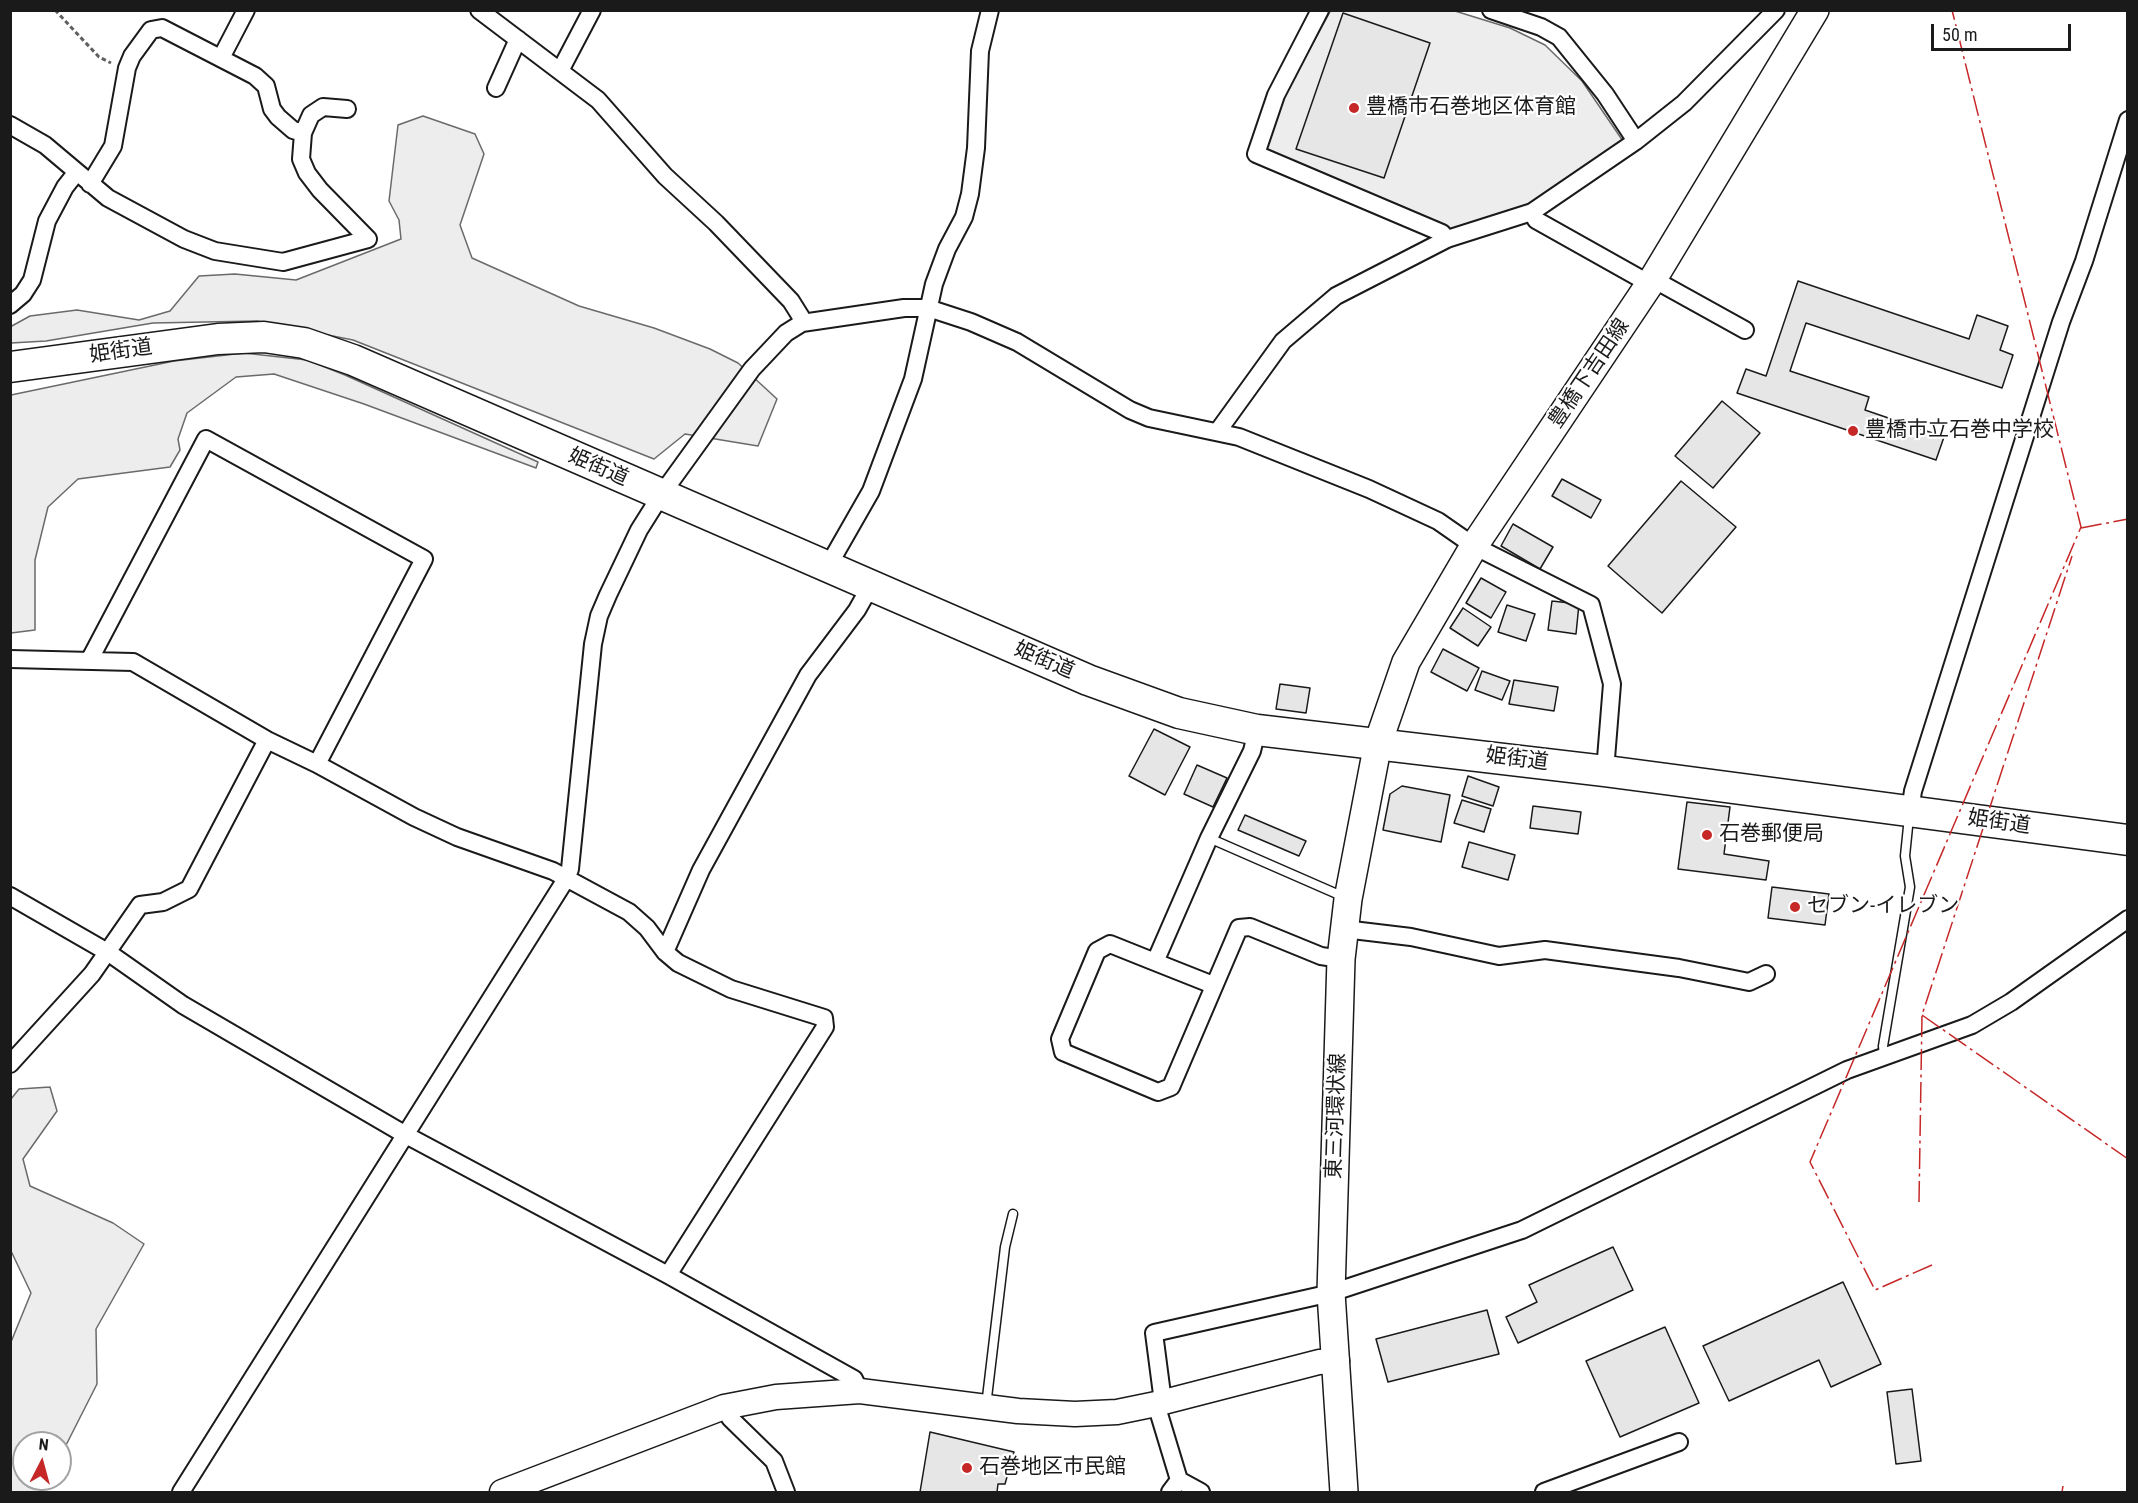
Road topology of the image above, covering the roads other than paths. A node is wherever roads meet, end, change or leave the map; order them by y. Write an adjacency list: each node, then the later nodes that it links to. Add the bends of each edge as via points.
1 (246, 10): 11 (street)
2 (479, 10): 10 (street)
3 (592, 10): 12 (street)
4 (990, 10): 25 (street, via 980,51 970,194)
5 (1320, 10): 22 (street, via 1276,95 1256,154)
6 (1491, 10): 9 (street)
7 (1776, 10): 18 (street, via 1684,103)
8 (1815, 10): 23 (main road, 豊橋下吉田線)
9 (1512, 13): 18 (street, via 1559,38 1605,94)
10 (518, 39): 12 (street); 13 (street)
11 (221, 58): 17 (street, via 266,86 278,117 292,130); 20 (street, via 162,28 151,30 127,68 113,146)
12 (561, 69): 26 (street, via 598,100 665,176 783,292)
13 (496, 88)
14 (347, 109): 17 (street, via 323,107 311,115)
15 (2127, 120): 41 (street, via 1913,791)
16 (10, 125): 19 (street, via 45,145)
17 (303, 133): 20 (street, via 301,159 307,173 368,239 283,262 252,259 184,239)
18 (1636, 141): 21 (street)
19 (76, 173): 20 (street); 24 (street, via 47,221 32,280)
20 (90, 184)
21 (1532, 212): 22 (street); 23 (street, via 1536,220)
22 (1447, 238): 29 (street, via 1336,296 1283,341)
23 (1652, 282): 27 (street); 31 (main road, 豊橋下吉田線)
24 (10, 305)
25 (928, 308): 26 (street); 29 (street, via 1017,342 1130,410 1149,418); 32 (street, via 913,379 871,491)
26 (802, 323): 30 (street, via 786,333 752,369)
27 (1745, 330)
28 (10, 367): 30 (highway, 姫街道, via 218,339 264,338 304,343 353,360)
29 (1218, 431): 31 (street, via 1369,489 1438,521)
30 (661, 495): 32 (highway, 姫街道); 44 (street, via 639,530 599,616)
31 (1474, 546): 38 (main road, 豊橋下吉田線, via 1406,662); 40 (street, via 1591,605 1612,684)
32 (827, 568): 33 (highway, 姫街道)
33 (870, 587): 36 (highway, 姫街道, via 1098,684 1179,714); 50 (street, via 808,675 701,870)
34 (10, 659): 35 (street)
35 (90, 659): 37 (street, via 132,662); 39 (street, via 206,439 424,559)
36 (1257, 730): 38 (highway, 姫街道); 42 (street, via 1252,751)
37 (267, 740): 39 (street); 49 (street, via 189,889 164,902 140,905)
38 (1378, 743): 40 (highway, 姫街道); 46 (main road, 東三河環状線)
39 (317, 764): 44 (street, via 414,817)
40 (1605, 771): 41 (highway, 姫街道)
41 (1910, 811): 43 (highway, 姫街道); 55 (lane, via 1905,856 1910,887)
42 (1209, 838): 46 (lane); 52 (street)
43 (2127, 840)
44 (566, 879): 50 (street, via 629,912); 57 (street)
45 (10, 896): 49 (street)
46 (1348, 899): 48 (main road, 東三河環状線)
47 (2127, 919): 55 (street, via 2011,1002 1972,1025)
48 (1344, 929): 51 (main road, 東三河環状線); 53 (street, via 1411,937 1499,956 1545,950 1749,982)
49 (109, 952): 56 (street); 57 (street, via 183,1005)
50 (665, 952): 59 (street, via 678,963 731,989 824,1018 825,1027)
51 (1341, 959): 54 (street, via 1321,956 1250,927 1239,928); 60 (main road, 東三河環状線)
52 (1155, 962): 54 (street); 54 (street, via 1110,944 1097,951 1060,1039 1063,1052 1158,1092 1171,1087)
53 (1766, 974)
54 (1213, 985)
55 (1884, 1057): 60 (street, via 1847,1070 1522,1230)
56 (10, 1064)
57 (404, 1134): 59 (street); 68 (street)
58 (1013, 1214): 65 (lane, via 1005,1247)
59 (668, 1275): 62 (street, via 854,1379)
60 (1331, 1293): 61 (main road, 東三河環状線); 63 (street, via 1154,1333)
61 (1337, 1361): 63 (street, via 1319,1362); 72 (main road, 東三河環状線)
62 (860, 1391): 64 (street, via 776,1397); 65 (street)
63 (1159, 1403): 65 (street, via 1117,1412 1075,1414); 67 (street)
64 (724, 1407): 69 (street); 70 (street, via 730,1418 774,1461)
65 (986, 1407)
66 (1679, 1442): 73 (street)
67 (1175, 1486): 71 (street)
68 (181, 1492)
69 (502, 1492)
70 (786, 1492)
71 (1201, 1492)
72 (1344, 1492)
73 (1544, 1492)

